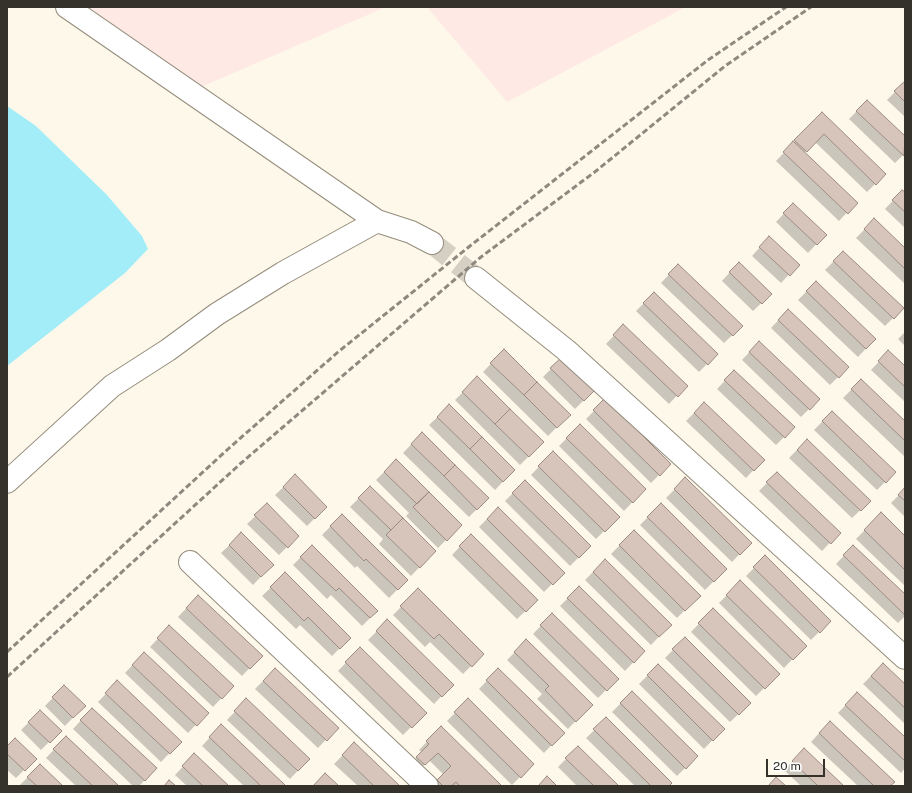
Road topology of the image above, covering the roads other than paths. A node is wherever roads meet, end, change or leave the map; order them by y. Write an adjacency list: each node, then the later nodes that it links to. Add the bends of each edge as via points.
1 (67, 7): 2 (street)
2 (377, 222): 3 (street, via 411,232); 5 (street, via 283,273 217,314 112,386)
3 (432, 243)
4 (476, 278): 7 (street, via 566,350)
5 (7, 482)
6 (190, 562): 8 (street)
7 (905, 658)
8 (426, 786)

